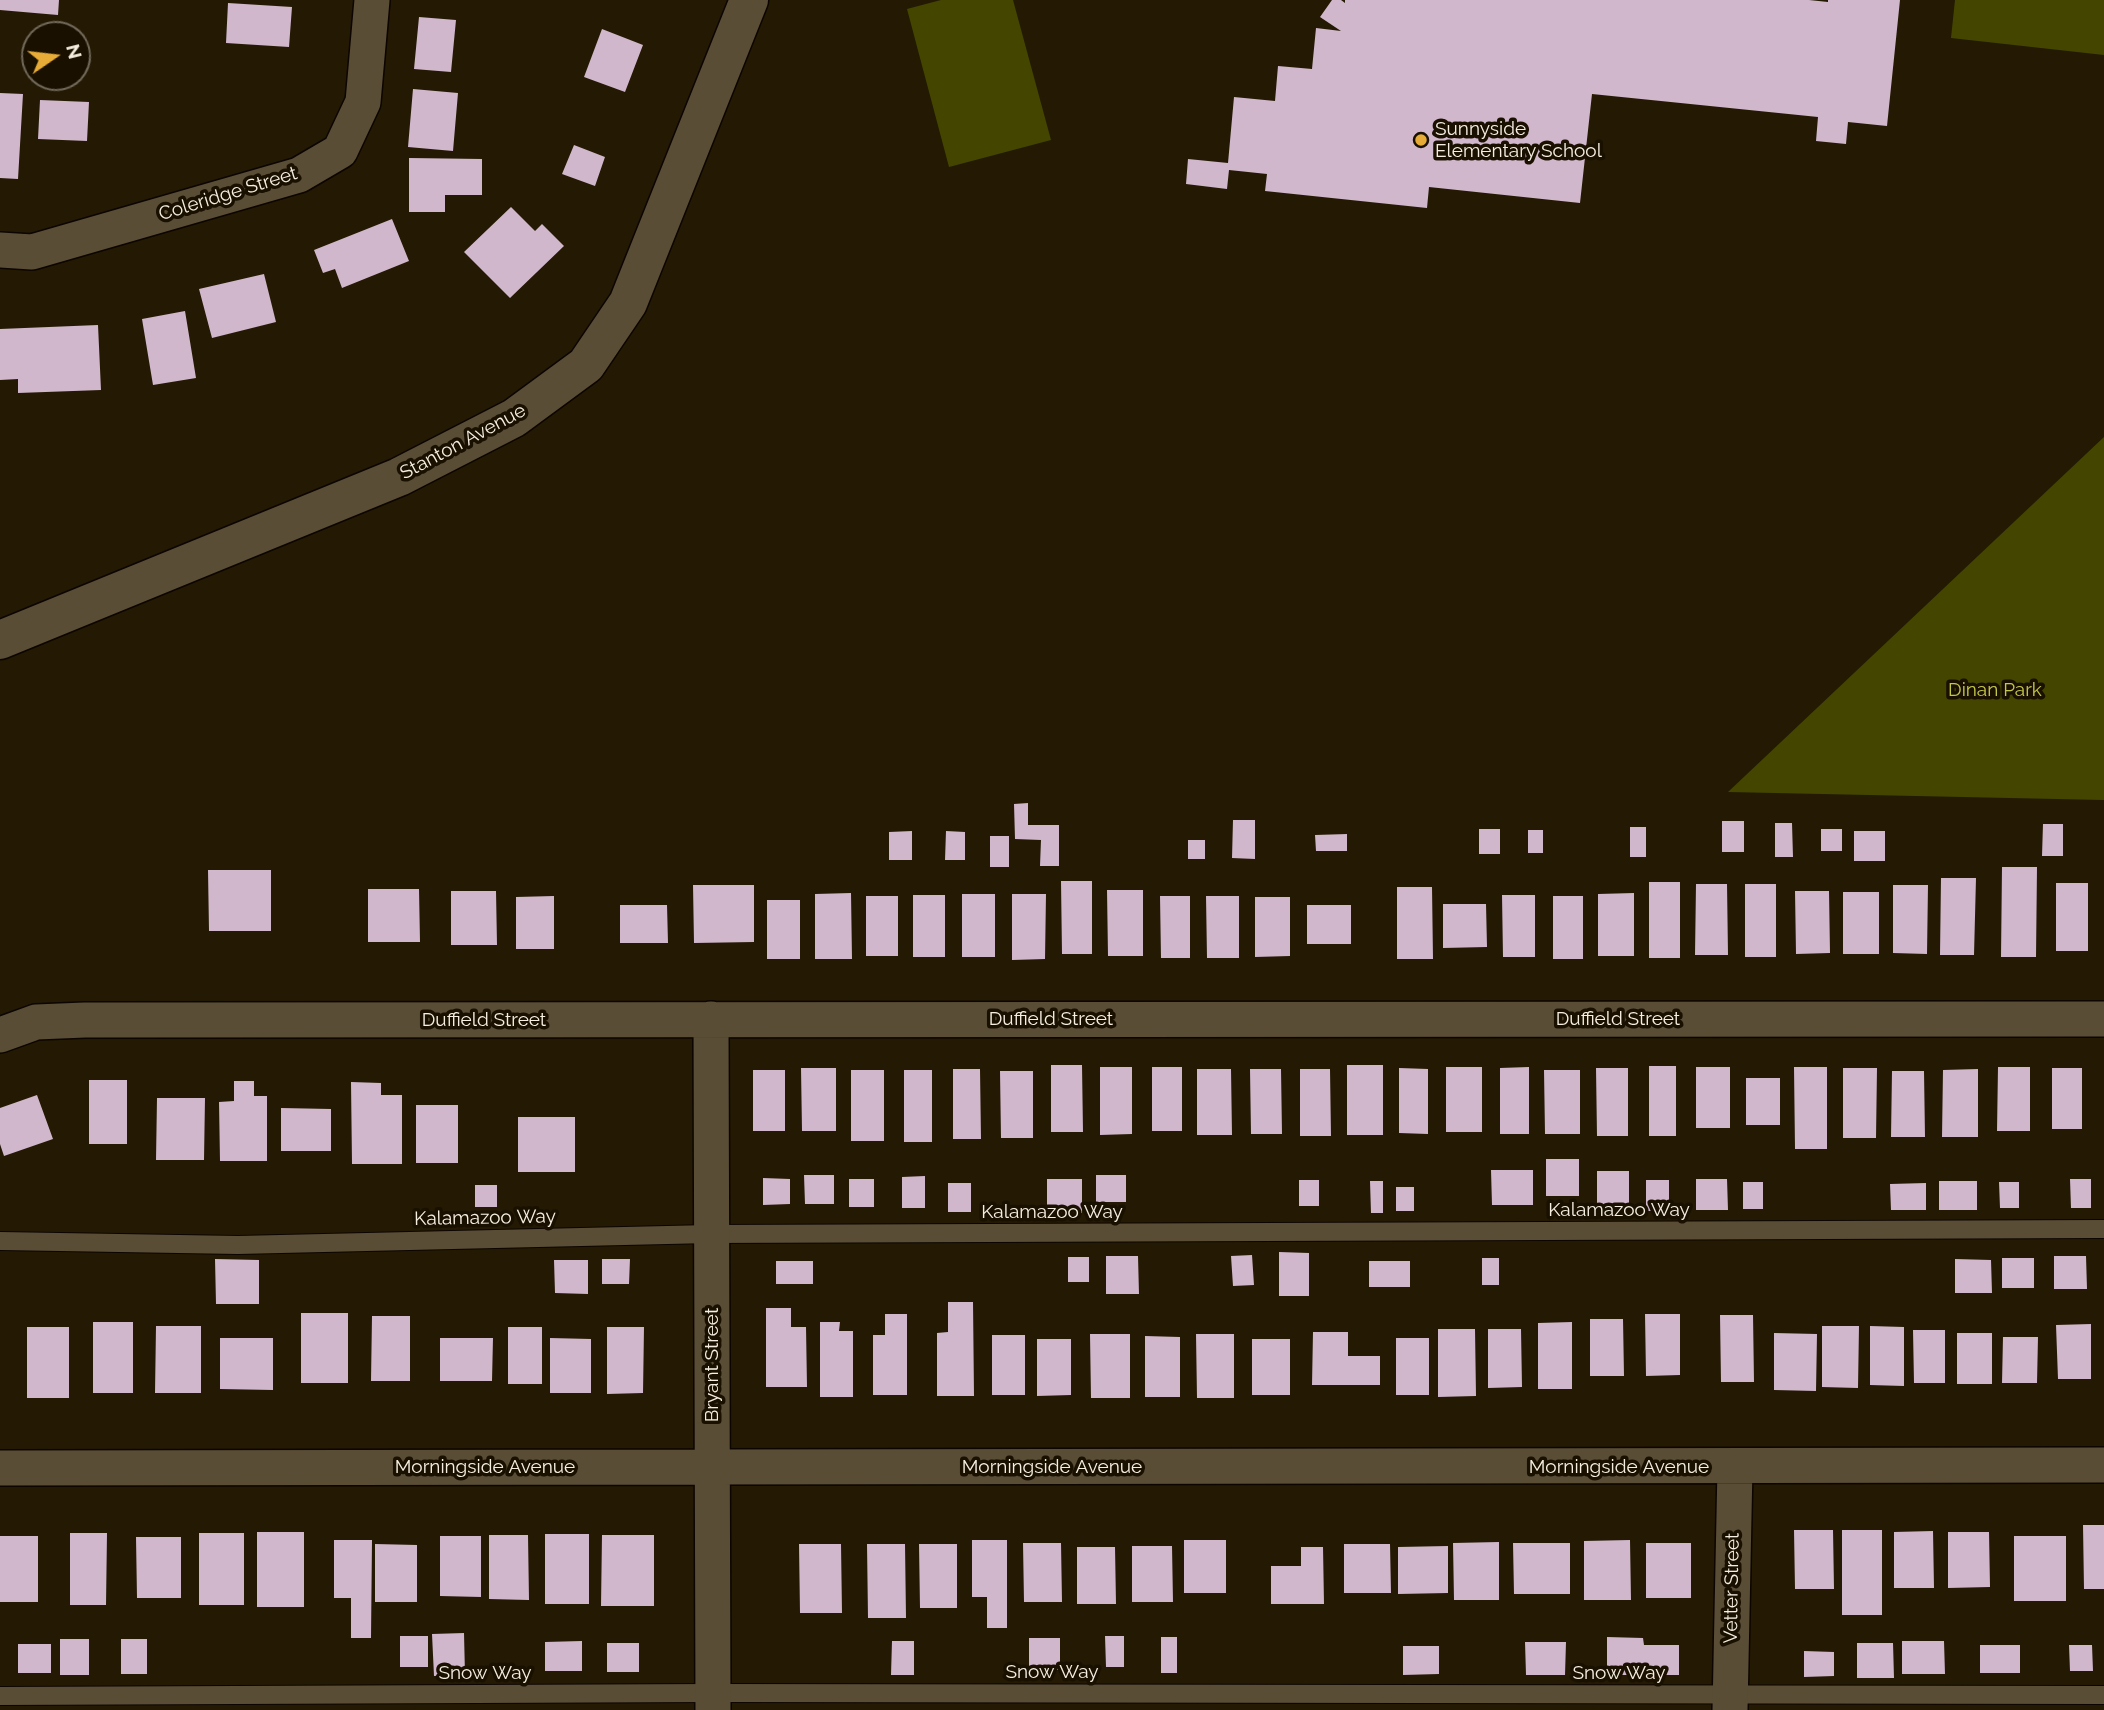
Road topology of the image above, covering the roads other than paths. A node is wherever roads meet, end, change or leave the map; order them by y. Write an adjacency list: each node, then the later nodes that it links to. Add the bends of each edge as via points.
1 (372, 0): 3 (street, Coleridge Street, via 363,102 340,151 299,175 32,252)
2 (749, 0): 4 (street, Stanton Avenue, via 628,303 586,365 514,418 399,477)
3 (0, 250)
4 (0, 640)
5 (711, 1019): 6 (street, Duffield Street); 7 (street, Duffield Street, via 85,1020 36,1022); 9 (street, Bryant Street)
6 (2104, 1019)
7 (0, 1035)
8 (2104, 1229): 9 (lane, Kalamazoo Way)
9 (710, 1234): 10 (lane, Kalamazoo Way, via 238,1245); 13 (street, Bryant Street)
10 (0, 1241)
11 (2104, 1465): 12 (street, Morningside Avenue)
12 (1735, 1466): 13 (street, Morningside Avenue); 18 (street, Vetter Street)
13 (712, 1467): 14 (street, Morningside Avenue); 17 (street, Bryant Street)
14 (0, 1468)
15 (2104, 1695): 18 (lane, Snow Way)
16 (0, 1696): 17 (lane, Snow Way)
17 (713, 1701): 18 (lane, Snow Way)
18 (1729, 1702)

